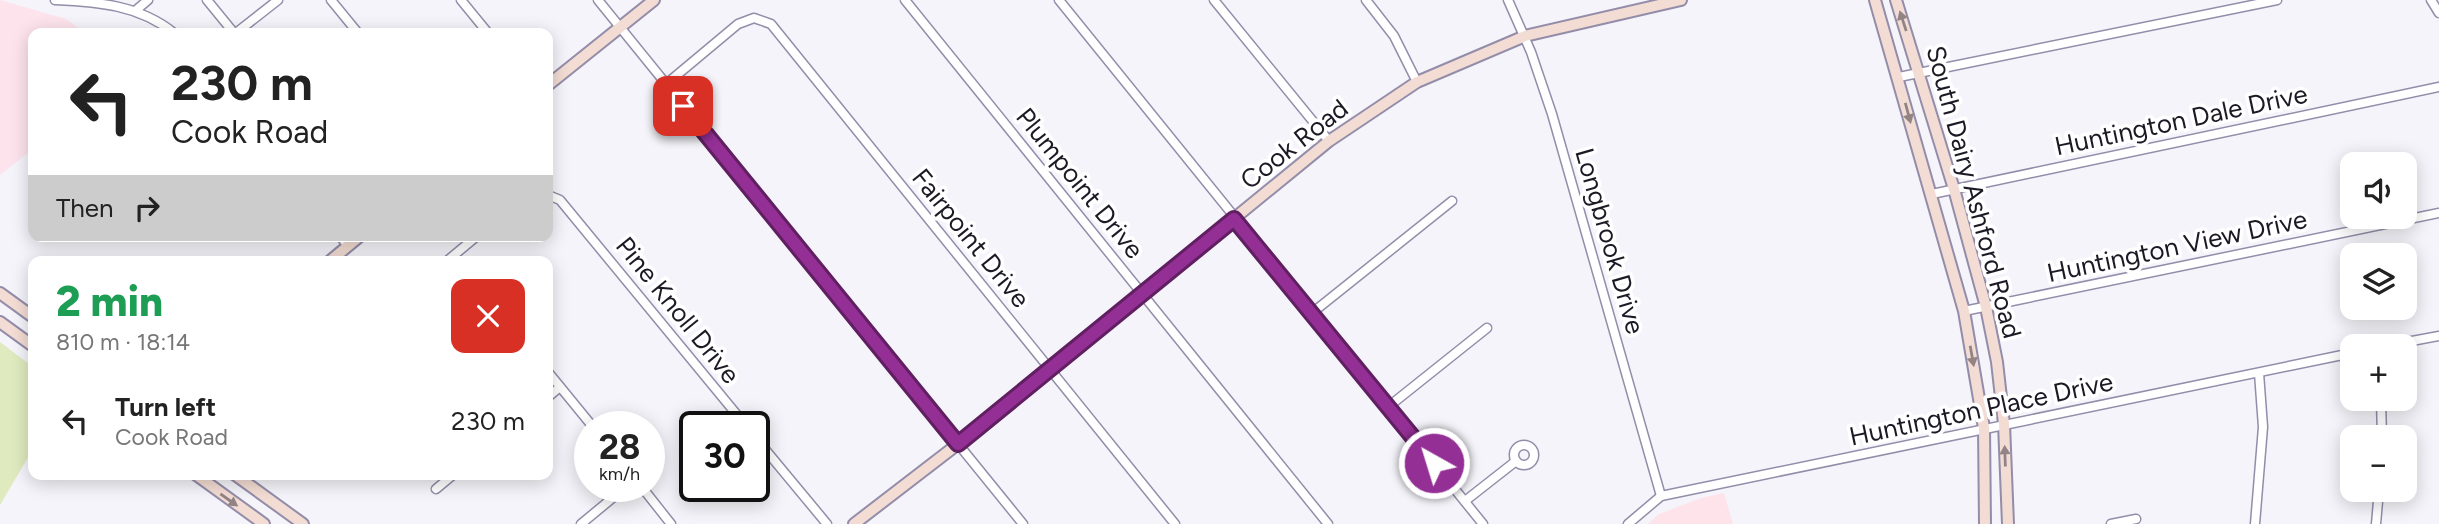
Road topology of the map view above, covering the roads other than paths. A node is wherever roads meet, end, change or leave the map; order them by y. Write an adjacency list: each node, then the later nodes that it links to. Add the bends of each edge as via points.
1 (55, 0): 19 (street, via 104,2)
2 (148, 0): 19 (street)
3 (206, 0): 23 (street)
4 (331, 0): 25 (street)
5 (461, 0): 26 (street)
6 (598, 0): 21 (street)
7 (654, 0): 21 (main road)
8 (905, 0): 48 (street, Plumpoint Drive)
9 (1059, 0): 40 (street)
10 (1214, 0): 34 (street)
11 (1366, 0): 31 (street, via 1394,36)
12 (1508, 0): 27 (street, Longbrook Drive)
13 (1676, 0): 27 (main road, Cook Road)
14 (1875, 0): 29 (main road, South Dairy Ashford Road)
15 (1896, 0): 28 (main road, South Dairy Ashford Road, one-way to 15)
16 (2277, 0): 28 (street)
17 (2431, 0): 20 (street)
18 (274, 1): 24 (street)
19 (135, 11): 22 (street)
20 (2439, 13)
21 (620, 27): 30 (main road); 32 (street)
22 (168, 28)
23 (231, 28)
24 (241, 28)
25 (354, 28)
26 (484, 28)
27 (1525, 36): 31 (main road, Cook Road); 79 (street, Longbrook Drive, via 1552,114)
28 (1920, 73): 29 (street); 35 (main road, South Dairy Ashford Road)
29 (1899, 77): 36 (main road, South Dairy Ashford Road, one-way to 36)
30 (553, 81)
31 (1417, 82): 34 (main road, Cook Road)
32 (665, 85): 60 (street, Fairpoint Drive, via 738,24 754,18 771,24); 70 (street)
33 (2439, 88): 35 (street, Huntington Dale Drive)
34 (1329, 141): 40 (main road, Cook Road)
35 (1954, 189): 36 (street, Huntington Dale Drive); 50 (main road, South Dairy Ashford Road)
36 (1932, 194): 51 (main road, South Dairy Ashford Road)
37 (553, 197): 67 (street, Pine Knoll Drive, via 577,220)
38 (1452, 201): 53 (street)
39 (2439, 212): 50 (street, Huntington View Drive)
40 (1234, 219): 48 (main road, Cook Road); 53 (street)
41 (345, 242): 44 (street)
42 (353, 242): 44 (main road)
43 (471, 242): 46 (street)
44 (348, 246): 45 (main road)
45 (336, 256)
46 (456, 256)
47 (0, 293): 49 (main road)
48 (1143, 294): 60 (main road, Cook Road); 93 (street, Plumpoint Drive)
49 (20, 307): 52 (main road); 54 (main road)
50 (1986, 307): 51 (street, Huntington View Drive); 68 (main road, South Dairy Ashford Road)
51 (1964, 311): 69 (main road, South Dairy Ashford Road, one-way to 69)
52 (28, 313)
53 (1312, 313): 65 (street)
54 (3, 324): 58 (main road)
55 (1487, 328): 65 (street)
56 (2439, 336): 57 (street)
57 (2417, 340)
58 (28, 342)
59 (2340, 356): 61 (street, Huntington Place Drive)
60 (1049, 368): 70 (main road, Cook Road); 92 (street, Fairpoint Drive)
61 (2259, 373): 68 (street, Huntington Place Drive); 99 (street, via 2263,427)
62 (553, 378): 63 (street)
63 (560, 387): 64 (street); 66 (street)
64 (553, 393)
65 (1388, 407): 80 (street)
66 (580, 411)
67 (734, 411)
68 (2004, 424): 69 (street, Huntington Place Drive); 97 (main road, South Dairy Ashford Road, one-way to 68)
69 (1984, 428): 79 (street, Huntington Place Drive); 96 (main road, South Dairy Ashford Road)
70 (958, 444): 90 (main road, Cook Road); 91 (street)
71 (770, 455): 89 (street)
72 (1516, 461): 80 (street)
73 (202, 480): 77 (main road)
74 (214, 480): 77 (main road)
75 (242, 480): 86 (main road)
76 (447, 480): 78 (street)
77 (210, 486): 85 (main road, one-way to 85)
78 (436, 489)
79 (1661, 496): 95 (street, Huntington Place Drive)
80 (1465, 501): 94 (street)
81 (608, 502): 87 (street)
82 (654, 502): 88 (street)
83 (2378, 502): 100 (street)
84 (2136, 519): 98 (street)
85 (264, 524)
86 (303, 524)
87 (581, 524)
88 (671, 524)
89 (827, 524)
90 (854, 524)
91 (1023, 524)
92 (1175, 524)
93 (1328, 524)
94 (1483, 524)
95 (1628, 524)
96 (1985, 524)
97 (2008, 524)
98 (2111, 524)
99 (2255, 524)
100 (2376, 524)

